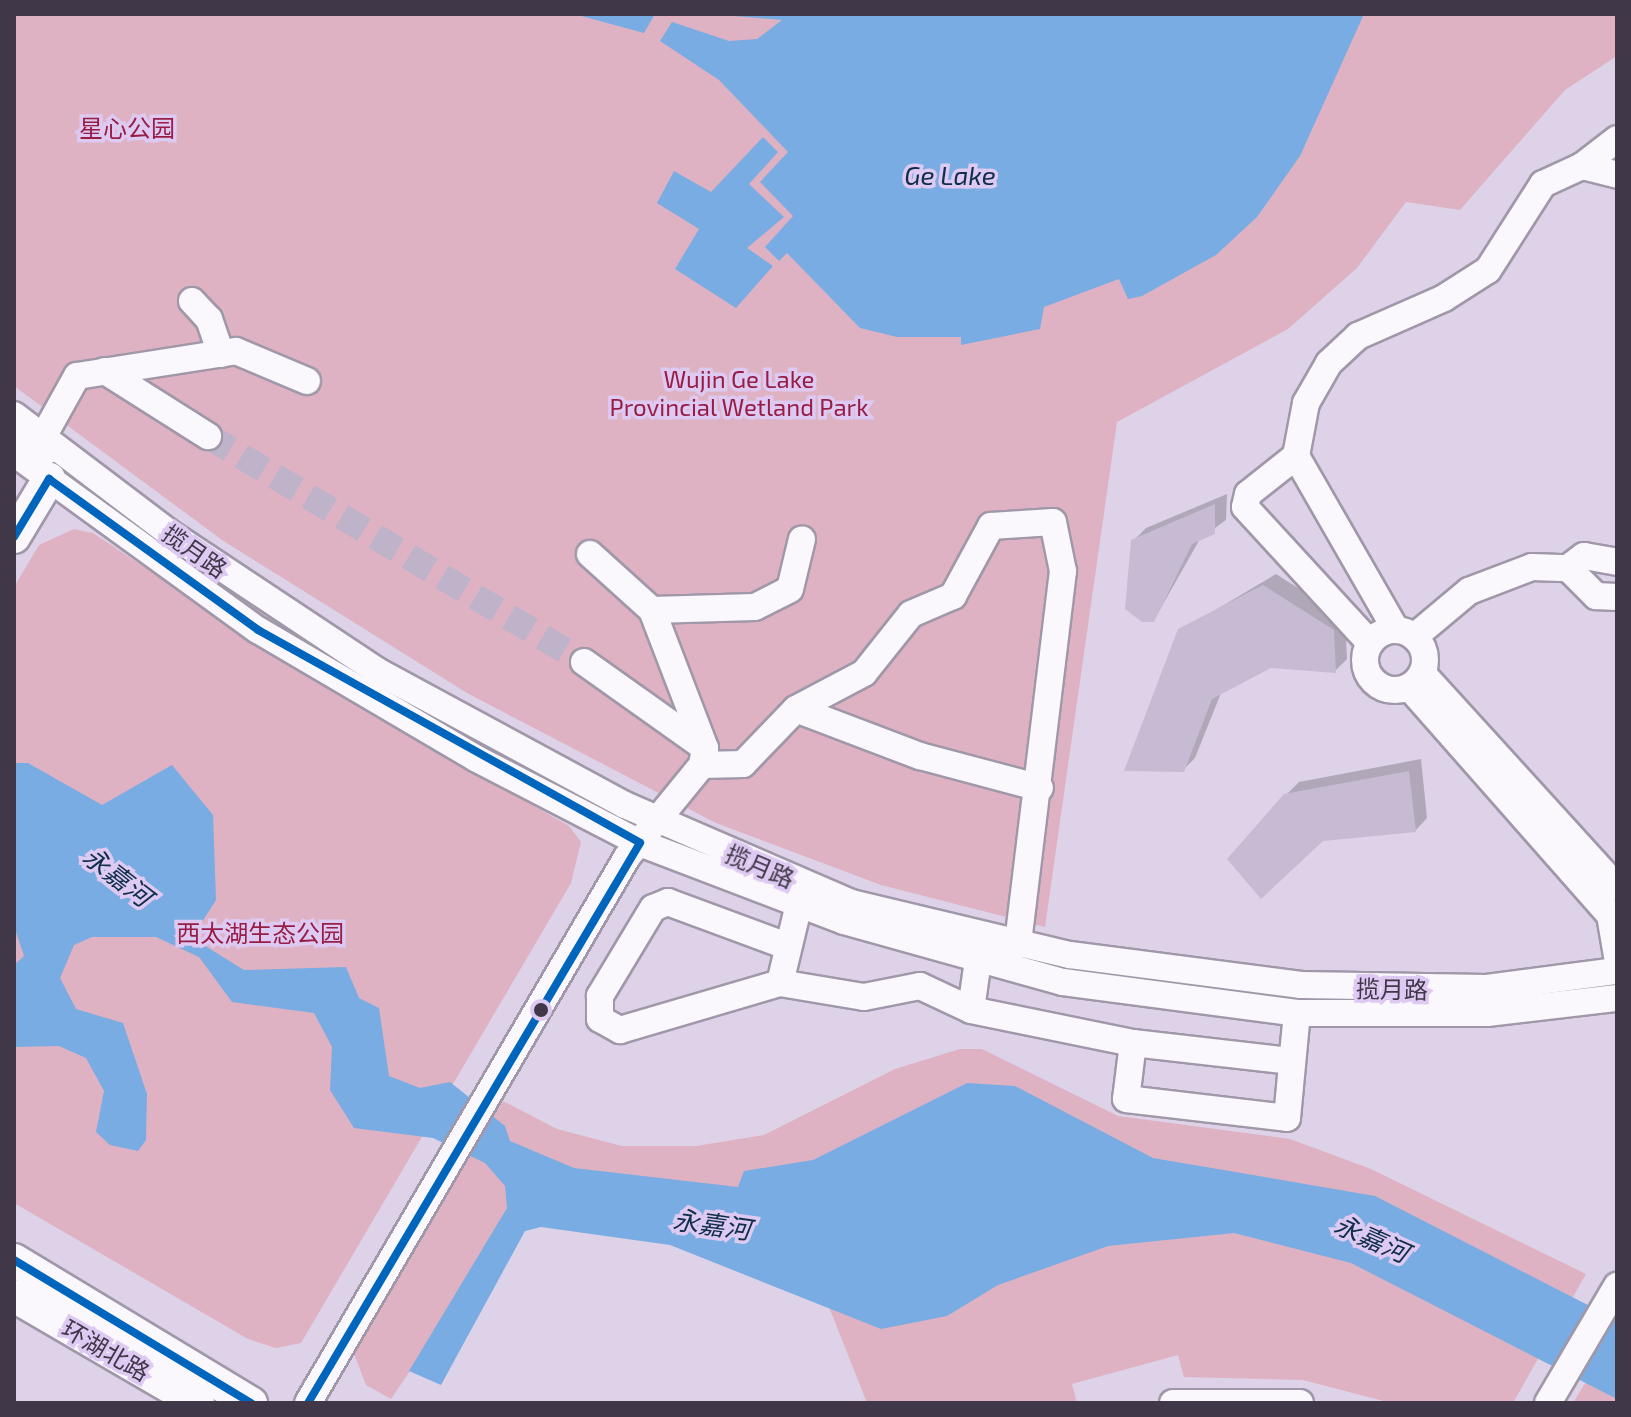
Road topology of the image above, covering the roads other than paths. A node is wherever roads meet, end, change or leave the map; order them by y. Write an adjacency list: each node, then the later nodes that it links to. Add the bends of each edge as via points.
1 (1617, 139): 2 (street)
2 (1582, 166): 3 (street); 12 (street, via 1543,184 1488,270 1444,298 1358,336 1329,363 1306,403)
3 (1617, 175)
4 (192, 301): 5 (street, via 209,319)
5 (221, 354): 6 (street); 7 (street, via 251,352)
6 (105, 371): 9 (street); 10 (street, via 66,385)
7 (307, 381)
8 (14, 415): 10 (street, 揽月路)
9 (208, 436)
10 (29, 441): 13 (street); 28 (street, 揽月路, via 377,671)
11 (14, 453): 13 (street, 揽月路)
12 (1296, 456): 21 (street); 22 (street, via 1248,494 1245,507)
13 (49, 479): 14 (main road); 29 (street, 揽月路, via 258,630 366,696)
14 (14, 537)
15 (802, 539): 20 (street, via 790,589 755,607)
16 (590, 554): 20 (street)
17 (1617, 562): 18 (street, via 1584,556)
18 (1568, 568): 19 (street, via 1596,596); 21 (street, via 1532,567 1469,591)
19 (1617, 597)
20 (652, 610): 26 (street)
21 (1405, 633): 22 (street); 24 (street, via 1424,654)
22 (1370, 643): 24 (street, via 1364,662 1372,680 1389,690)
23 (584, 662): 26 (street)
24 (1416, 680): 30 (street); 32 (street)
25 (796, 709): 26 (street, via 743,764); 27 (street, via 920,756); 27 (street, via 864,673 911,614 953,596 991,526 1053,522 1063,571)
26 (703, 756): 28 (street)
27 (1040, 788): 34 (street)
28 (660, 820): 29 (street); 34 (street, 揽月路, via 851,903)
29 (640, 843): 31 (street, 揽月路); 50 (street)
30 (1617, 887)
31 (799, 904): 33 (street); 36 (street, 揽月路)
32 (1614, 913): 35 (street)
33 (784, 945): 38 (street); 38 (street, via 668,902 653,908 597,1005 600,1019 620,1030)
34 (1018, 945): 37 (street, 揽月路, via 1183,972 1388,990 1487,988)
35 (1617, 956)
36 (978, 960): 40 (street); 41 (street, 揽月路, via 1077,985)
37 (1617, 971)
38 (780, 983): 40 (street, via 864,997 920,986)
39 (1617, 998): 41 (street, 揽月路, via 1487,1013)
40 (971, 1010): 42 (street)
41 (1297, 1013): 43 (street)
42 (1133, 1043): 43 (street); 43 (street, via 1126,1099 1287,1118)
43 (1292, 1061)
44 (14, 1260): 49 (main road, 环湖北路)
45 (1614, 1292): 47 (street)
46 (14, 1296): 48 (main road, 环湖北路)
47 (1552, 1397)
48 (198, 1403)
49 (251, 1403)
50 (308, 1403)
51 (1173, 1403): 52 (street)
52 (1300, 1403)

